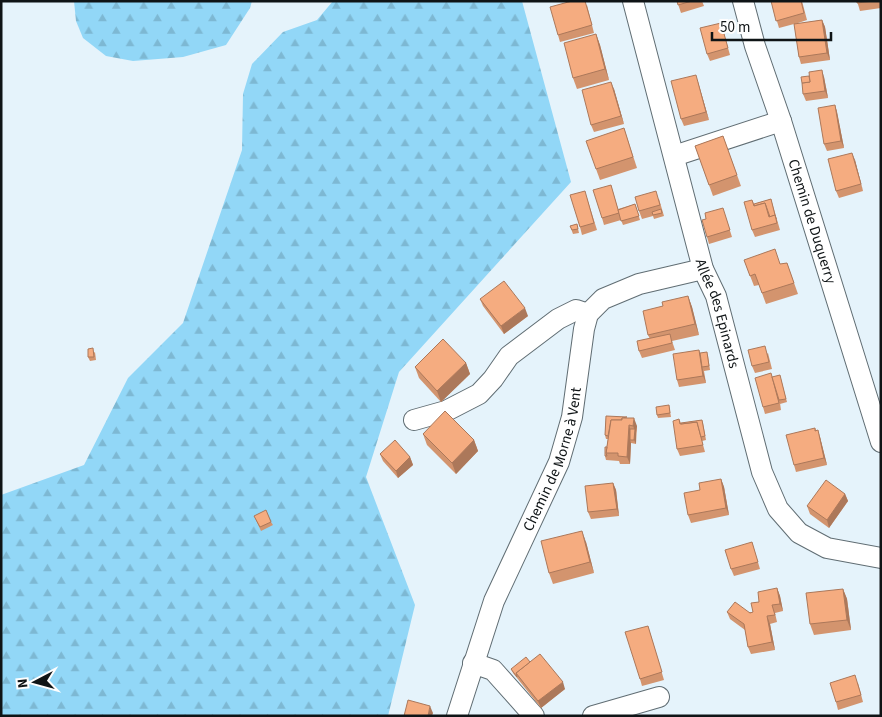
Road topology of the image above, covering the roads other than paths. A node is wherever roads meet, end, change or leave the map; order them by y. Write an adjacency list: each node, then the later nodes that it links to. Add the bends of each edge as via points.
1 (633, 1): 4 (street, Allée des Epinards)
2 (743, 1): 3 (street, Chemin de Duquerry)
3 (781, 121): 4 (street); 8 (street, Chemin de Duquerry)
4 (674, 156): 5 (street, Allée des Epinards)
5 (703, 269): 6 (street, via 639,284 604,299); 9 (street, Allée des Epinards, via 716,296 762,472 778,509 799,533 827,548)
6 (588, 314): 7 (street, via 576,310 558,319 509,356 479,394 446,410); 10 (street, Chemin de Morne à Vent, via 572,417 559,462 494,601)
7 (414, 420)
8 (881, 442)
9 (881, 558)
10 (473, 663): 12 (street, Chemin de Morne à Vent); 13 (street, via 493,670)
11 (659, 697): 14 (street)
12 (457, 716)
13 (534, 716)
14 (592, 716)

